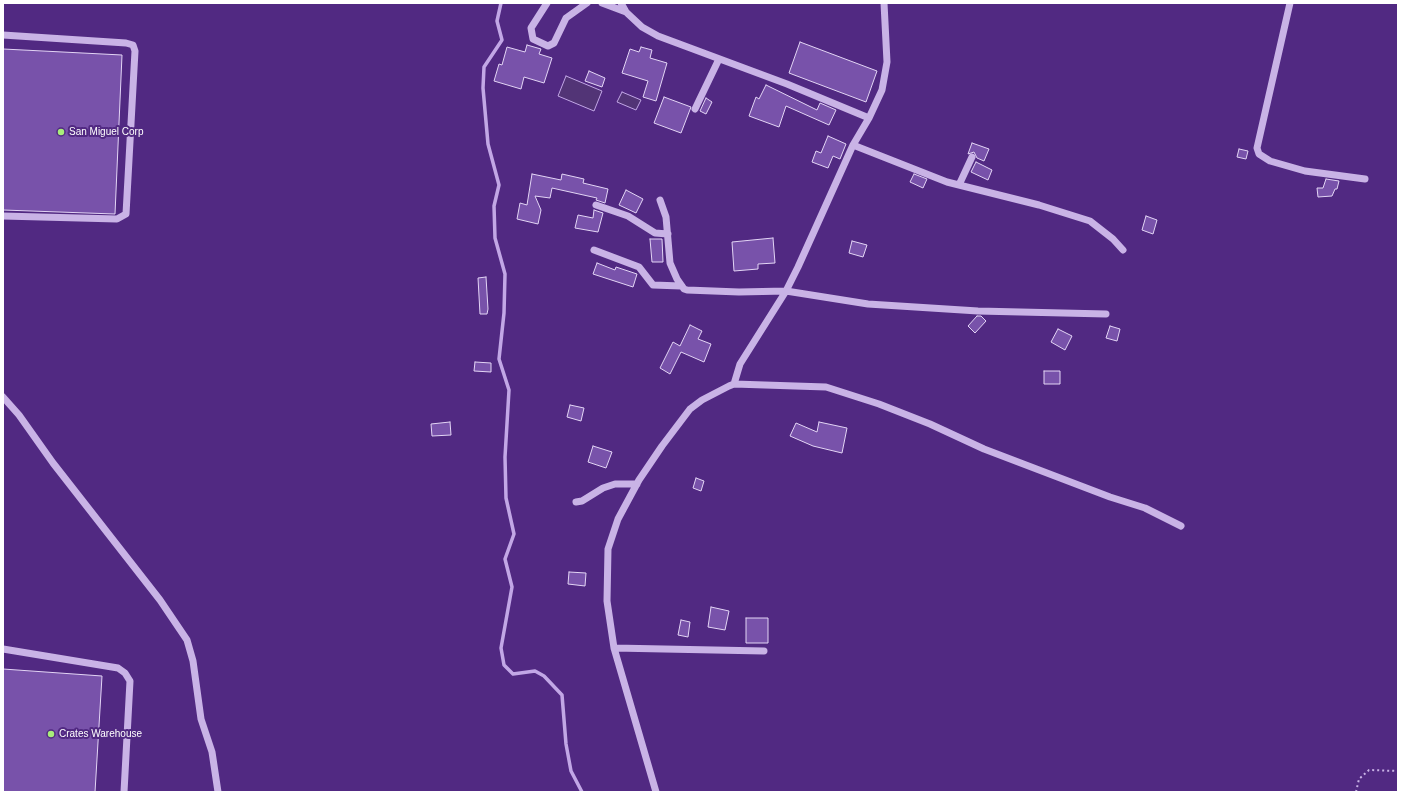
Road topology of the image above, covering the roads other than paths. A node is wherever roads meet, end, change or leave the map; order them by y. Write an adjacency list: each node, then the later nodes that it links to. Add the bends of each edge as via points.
1 (547, 3): 2 (street, via 531,28 533,39 548,46 554,43 566,18)
2 (587, 3)
3 (602, 3): 7 (street)
4 (621, 3): 7 (street)
5 (884, 3): 11 (street, via 887,62 882,90)
6 (1290, 3): 14 (street, via 1257,148 1259,154 1270,161 1305,171)
7 (626, 12): 9 (street, via 642,27 658,36)
8 (3, 35): 18 (street, via 126,43 133,45 135,51 126,214 118,219)
9 (719, 59): 10 (street); 11 (street)
10 (695, 109)
11 (869, 118): 12 (street)
12 (853, 145): 15 (street); 23 (street)
13 (972, 157): 15 (street)
14 (1365, 179)
15 (959, 185): 21 (street, via 1090,221)
16 (660, 200): 19 (street)
17 (596, 205): 19 (street, via 628,216 655,233)
18 (3, 216)
19 (668, 234): 22 (street, via 670,263)
20 (594, 250): 22 (street, via 639,267 654,285)
21 (1123, 250)
22 (681, 286): 23 (street, via 687,290)
23 (786, 291): 24 (street, via 868,304 978,312); 25 (street, via 740,364)
24 (1106, 314)
25 (734, 384): 27 (street, via 690,409); 29 (street, via 826,387 880,404 984,449 1145,508)
26 (3, 397): 34 (street, via 160,600 186,640 193,661 201,719 212,752)
27 (637, 484): 28 (street, via 615,484); 30 (street, via 618,519 608,550 606,601)
28 (576, 502)
29 (1181, 526)
30 (614, 648): 32 (street); 35 (street)
31 (3, 650): 33 (street, via 118,668 125,673 130,681)
32 (764, 651)
33 (124, 792)
34 (218, 792)
35 (656, 792)

